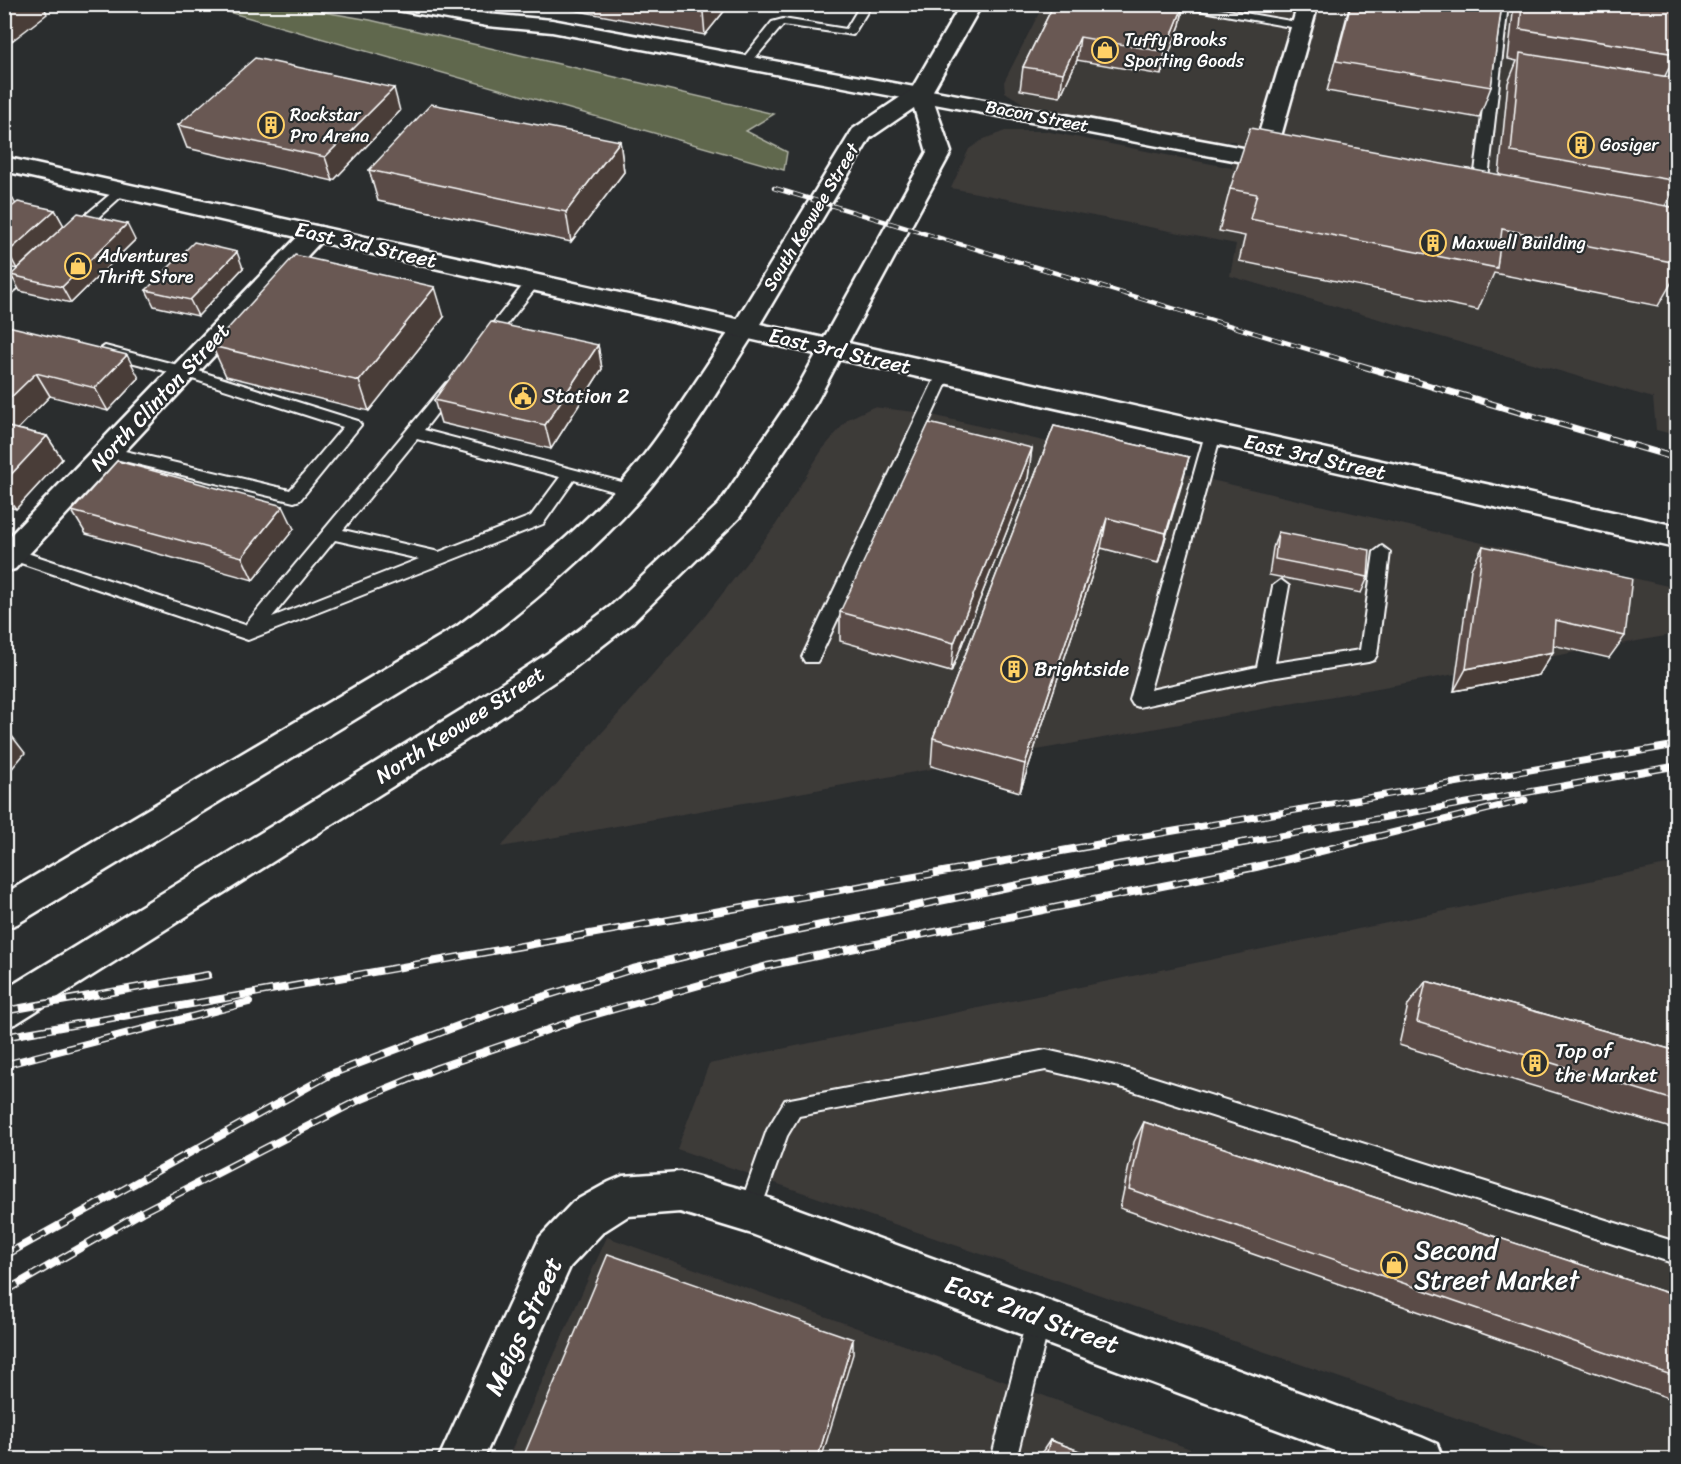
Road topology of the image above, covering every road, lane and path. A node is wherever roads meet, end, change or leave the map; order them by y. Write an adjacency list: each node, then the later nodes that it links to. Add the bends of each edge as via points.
1 (397, 4): 10 (main road, Bacon Street)
2 (525, 4): 10 (main road)
3 (867, 4): 12 (lane, via 849,33 776,24)
4 (972, 4): 13 (main road, South Keowee Street)
5 (1170, 4): 9 (lane)
6 (1251, 4): 9 (lane)
7 (1308, 4): 11 (main road)
8 (1502, 4): 18 (lane)
9 (1248, 18): 11 (lane)
10 (509, 21): 12 (main road, Bacon Street)
11 (1302, 27): 14 (main road)
12 (746, 62): 13 (main road, Bacon Street)
13 (920, 94): 14 (main road, Bacon Street); 25 (main road, South Keowee Street, via 861,134); 27 (main road, via 939,152)
14 (1263, 158): 16 (main road, Bacon Street)
15 (4, 164): 17 (main road, East 3rd Street)
16 (1308, 167)
17 (120, 190): 20 (main road, East 3rd Street); 21 (lane)
18 (1467, 197): 19 (main road)
19 (1502, 203)
20 (315, 233): 23 (main road, East 3rd Street); 29 (main road, North Clinton Street)
21 (66, 240)
22 (48, 255): 24 (lane)
23 (533, 282): 25 (main road, East 3rd Street); 28 (lane)
24 (4, 295)
25 (744, 329): 27 (main road, East 3rd Street); 36 (main road, via 670,440)
26 (94, 348): 29 (lane)
27 (832, 348): 30 (main road, East 3rd Street); 47 (main road, North Keowee Street, via 806,397 729,511 622,614 478,716)
28 (473, 358)
29 (184, 371): 34 (main road, North Clinton Street); 34 (lane, via 354,425 294,496)
30 (944, 374): 33 (main road, East 3rd Street); 44 (lane)
31 (459, 377): 32 (lane)
32 (414, 433): 35 (lane); 37 (lane)
33 (1213, 434): 38 (main road, East 3rd Street); 45 (lane, via 1139,700)
34 (108, 452): 40 (main road, North Clinton Street)
35 (570, 474): 36 (lane); 41 (lane, via 537,520)
36 (631, 490): 46 (main road, via 535,584 467,636)
37 (331, 533): 41 (lane); 43 (lane)
38 (1677, 537)
39 (1382, 552): 45 (lane, via 1368,655)
40 (8, 558): 43 (lane)
41 (439, 558): 43 (lane)
42 (1281, 585): 45 (lane)
43 (248, 633)
44 (811, 657)
45 (1265, 672)
46 (4, 913)
47 (4, 1011)
48 (637, 1194): 49 (main road, East 2nd Street, via 680,1192); 52 (main road, Meigs Street, via 623,1196 588,1217 555,1252)
49 (749, 1212): 50 (lane, via 778,1130 793,1107 1046,1060 1124,1078); 51 (main road, East 2nd Street)
50 (1677, 1253)
51 (1039, 1317): 53 (lane); 54 (main road, East 2nd Street)
52 (460, 1460)
53 (1003, 1460)
54 (1421, 1460)

